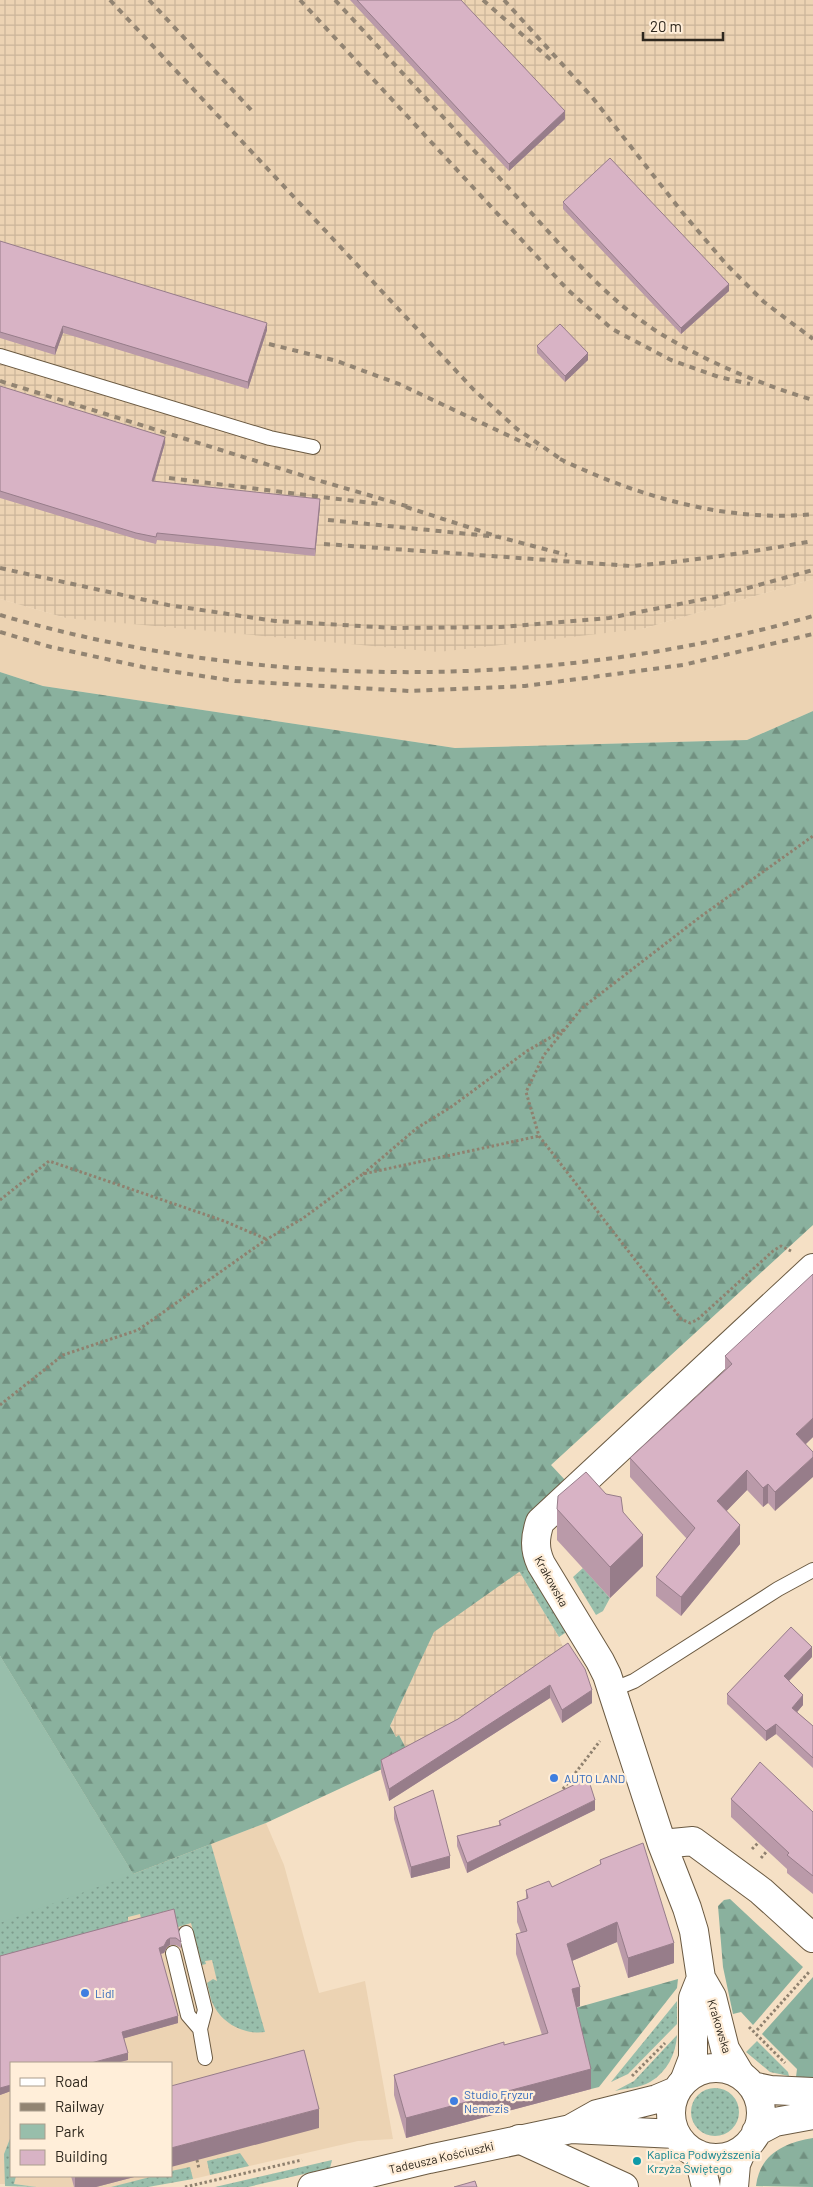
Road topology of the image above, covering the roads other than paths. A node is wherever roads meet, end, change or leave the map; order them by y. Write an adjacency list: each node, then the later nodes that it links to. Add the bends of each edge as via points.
1 (0, 356): 2 (lane, via 270,438)
2 (313, 447)
3 (812, 1269): 5 (street, Krakowska, via 540,1522 535,1546 538,1558 600,1661)
4 (813, 1570): 5 (lane, via 634,1681)
5 (612, 1690): 6 (street, Krakowska)
6 (662, 1844): 8 (street, via 693,1841 761,1891); 10 (street, Krakowska, via 692,1923)
7 (186, 1933): 11 (lane, via 206,2010)
8 (813, 1938)
9 (173, 1953): 11 (lane, via 188,2015)
10 (701, 1978): 13 (street, Krakowska, via 712,1997 725,2049); 14 (street, Krakowska, via 693,1998 693,2058)
11 (200, 2029): 12 (lane)
12 (205, 2058)
13 (746, 2080): 14 (street, via 728,2069 706,2068); 15 (street, via 770,2090); 20 (street, via 760,2102 761,2114)
14 (681, 2085): 17 (street, Tadeusza Kościuszki, via 657,2099 597,2114); 18 (street, via 671,2105 671,2120)
15 (813, 2092)
16 (813, 2115): 20 (street, via 775,2122)
17 (571, 2129): 18 (street, Tadeusza Kościuszki); 19 (street, Tadeusza Kościuszki)
18 (676, 2134): 21 (street, via 685,2146)
19 (519, 2139): 22 (street, Tadeusza Kościuszki); 24 (street)
20 (749, 2141): 21 (street, via 728,2156 713,2158); 26 (street, via 736,2164)
21 (698, 2154): 25 (street)
22 (378, 2179): 23 (street, Tadeusza Kościuszki)
23 (312, 2187)
24 (624, 2187)
25 (706, 2187)
26 (734, 2187)

